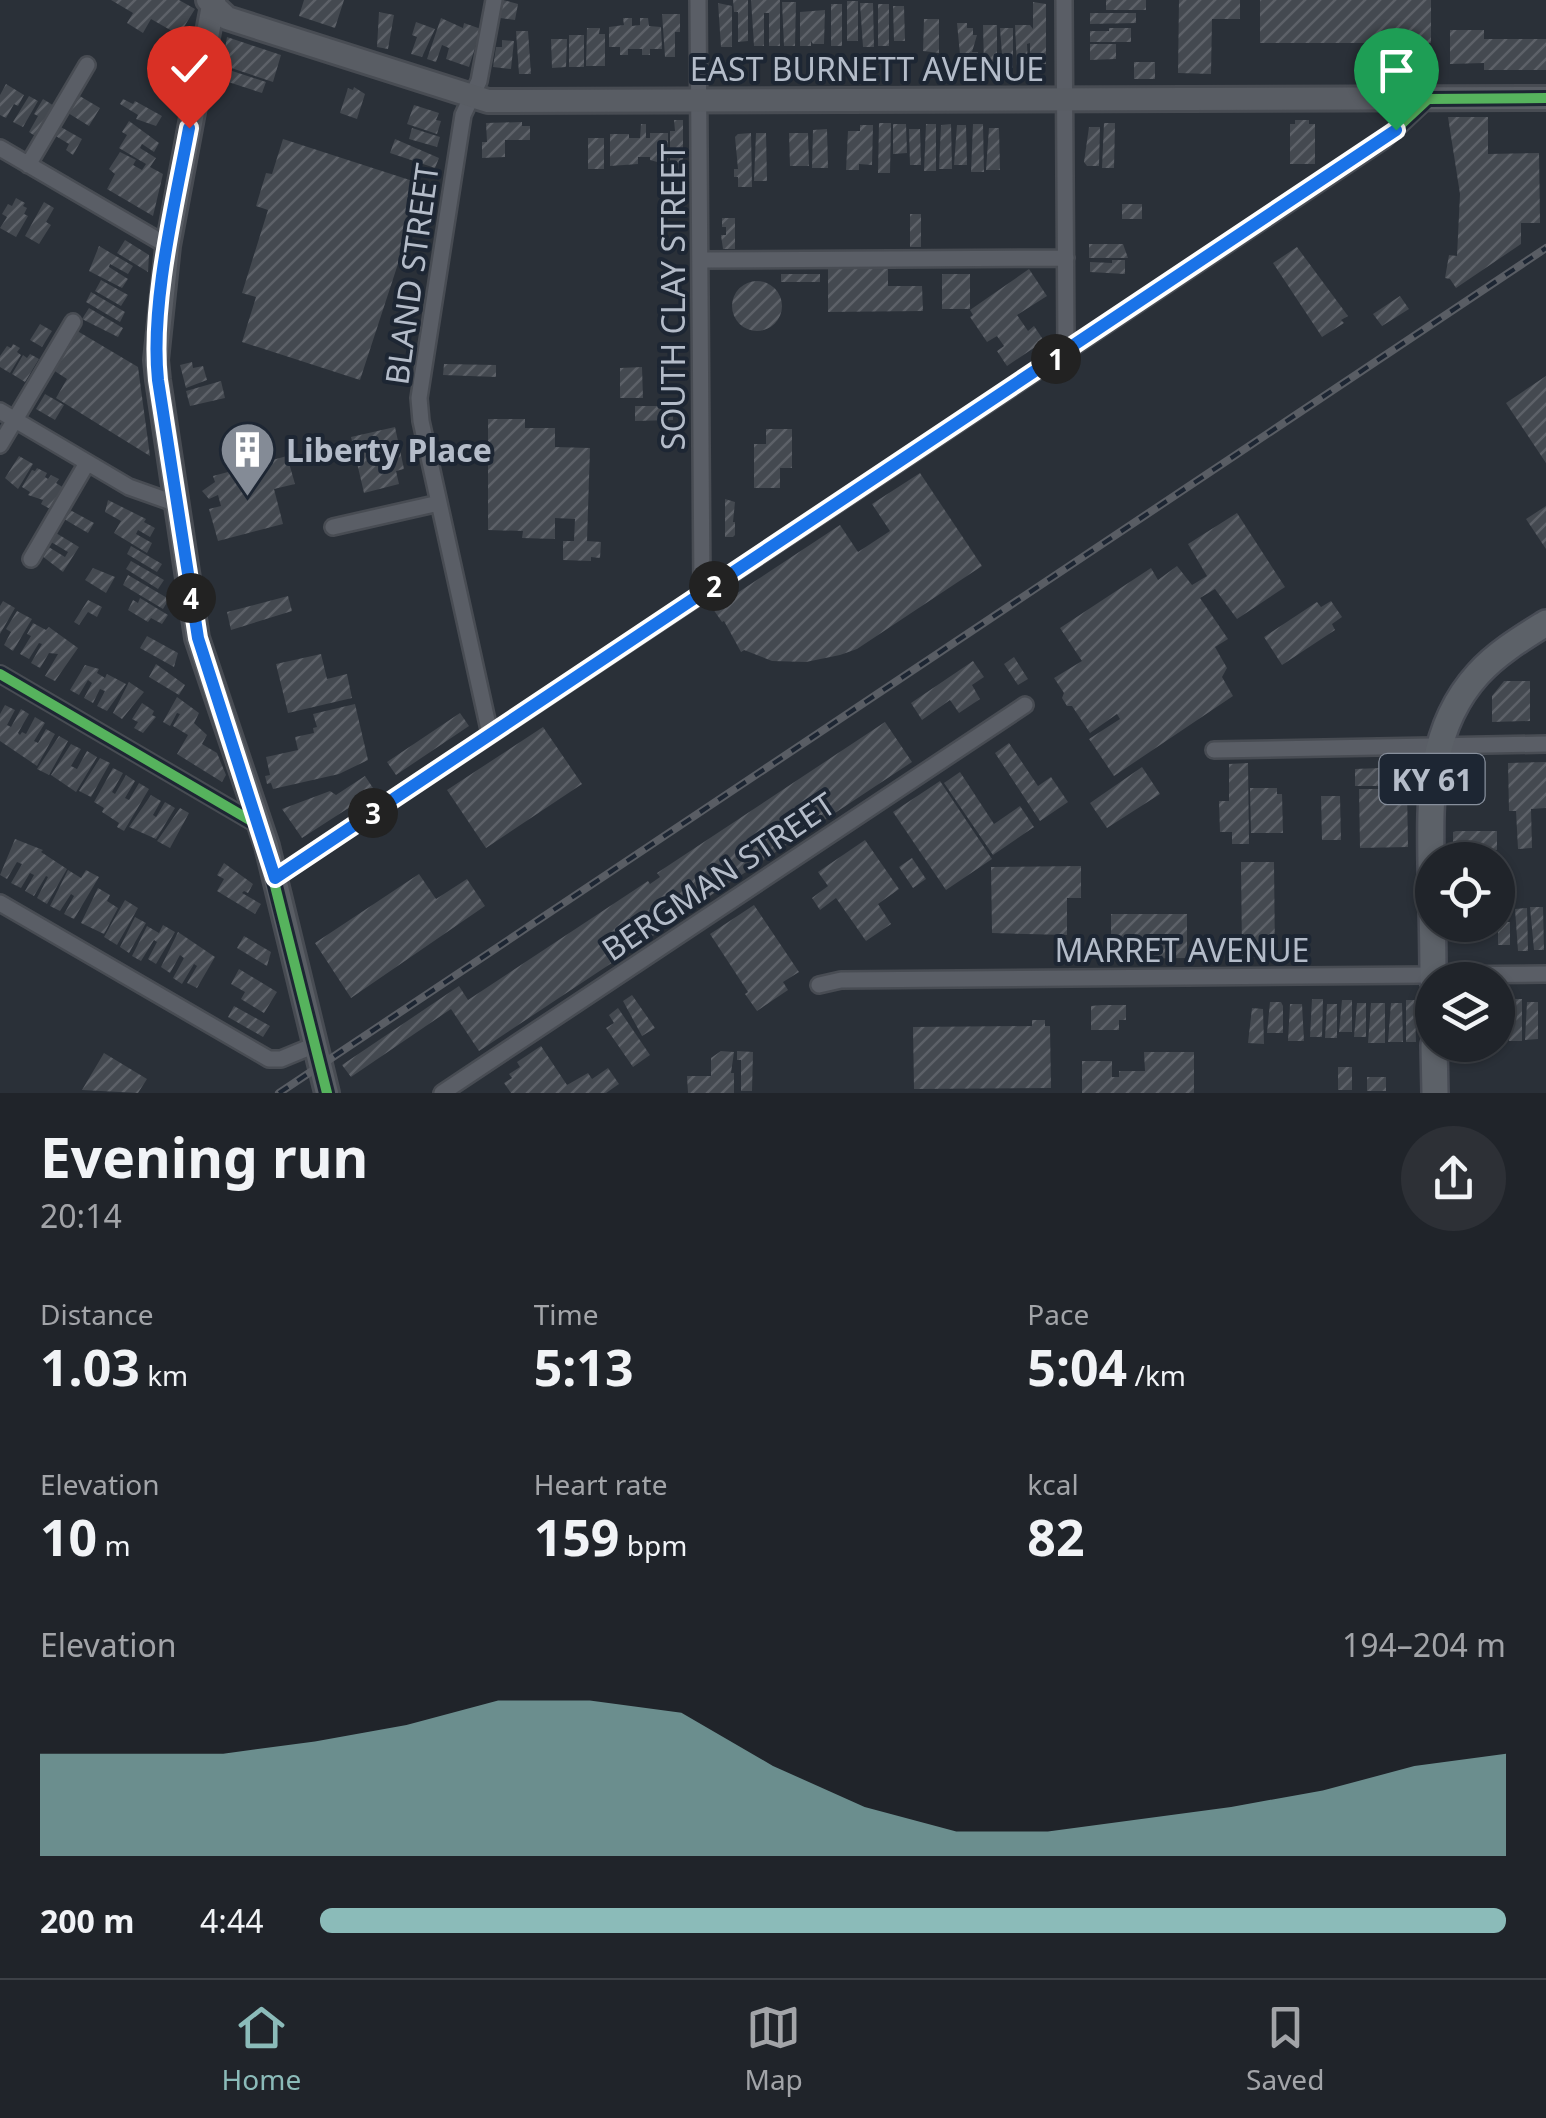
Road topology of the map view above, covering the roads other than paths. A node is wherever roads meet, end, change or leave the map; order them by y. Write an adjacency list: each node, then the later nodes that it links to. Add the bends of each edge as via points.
1 (494, 0): 6 (street, BLAND STREET)
2 (698, 0): 10 (street, SOUTH CLAY STREET)
3 (1064, 0): 9 (street)
4 (212, 2): 6 (street, EAST BURNETT AVENUE, via 227,18); 13 (street)
5 (87, 64): 12 (street)
6 (472, 97): 10 (street, EAST BURNETT AVENUE); 21 (street, BLAND STREET, via 463,115 419,398)
7 (1546, 98): 8 (street, EAST BURNETT AVENUE)
8 (1428, 99): 9 (street, EAST BURNETT AVENUE); 17 (street, via 1383,141)
9 (1065, 100): 10 (street, EAST BURNETT AVENUE); 14 (street)
10 (698, 101): 15 (street, SOUTH CLAY STREET)
11 (0, 148): 12 (street)
12 (28, 165): 13 (street)
13 (168, 246): 22 (street, via 156,360)
14 (1066, 258): 15 (street); 17 (street)
15 (701, 260): 25 (street, SOUTH CLAY STREET)
16 (72, 322): 18 (street)
17 (1066, 352): 25 (street)
18 (7, 415): 19 (street); 20 (street)
19 (0, 445)
20 (87, 462): 22 (street); 24 (street)
21 (439, 503): 23 (street); 29 (street, BLAND STREET)
22 (177, 504): 33 (street, via 202,654)
23 (333, 526)
24 (30, 559)
25 (702, 594): 29 (street)
26 (1546, 623): 31 (main road, KY 61, via 1478,674)
27 (0, 674): 33 (street)
28 (1025, 705): 44 (street, BERGMAN STREET)
29 (490, 734): 34 (street)
30 (1546, 744): 31 (street)
31 (1437, 748): 32 (street); 36 (main road, KY 61, via 1430,809)
32 (1214, 750)
33 (260, 826): 34 (street)
34 (275, 878): 41 (street)
35 (0, 903): 41 (street, via 269,1059)
36 (1433, 962)
37 (1546, 974): 38 (street, MARRET AVENUE)
38 (1515, 975)
39 (1415, 978): 40 (street, MARRET AVENUE)
40 (819, 985)
41 (315, 1045): 43 (street)
42 (1434, 1062): 45 (main road)
43 (327, 1093)
44 (442, 1093)
45 (1434, 1093)

